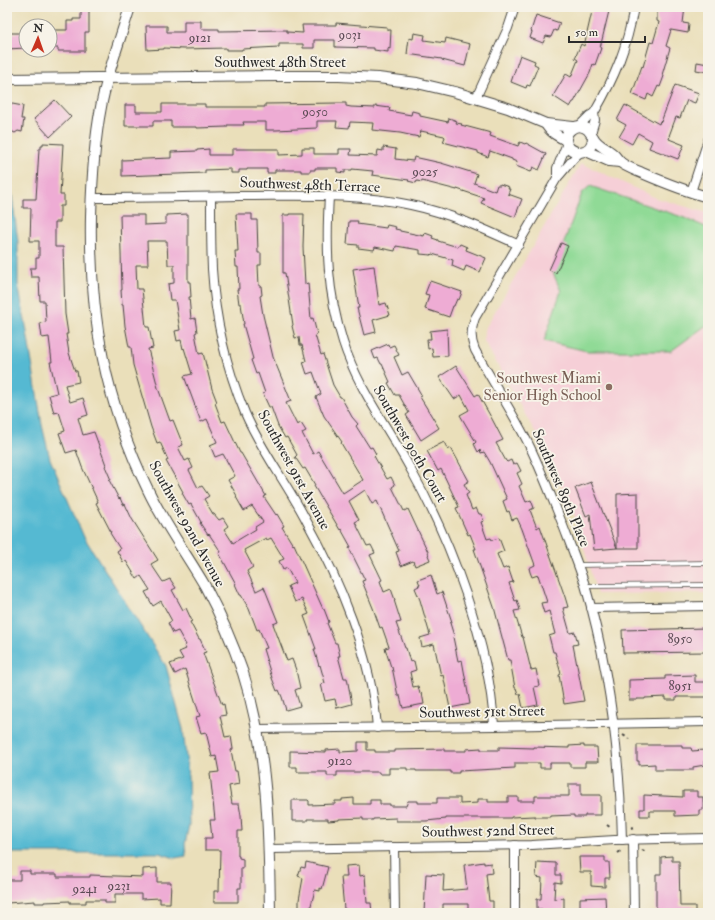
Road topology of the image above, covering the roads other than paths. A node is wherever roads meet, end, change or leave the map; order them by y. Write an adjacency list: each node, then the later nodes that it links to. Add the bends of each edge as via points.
1 (130, 7): 4 (street, Southwest 92nd Avenue)
2 (515, 7): 6 (street)
3 (634, 7): 7 (street, via 628,39 618,67)
4 (109, 78): 5 (street, Southwest 48th Street); 6 (street, Southwest 48th Street, via 356,76 417,83); 20 (street, Southwest 92nd Avenue, via 96,134)
5 (7, 79)
6 (476, 98): 8 (street, Southwest 48th Street)
7 (594, 113): 9 (street); 10 (street)
8 (546, 124): 9 (street, Southwest 48th Street); 12 (street, Southwest 48th Street)
9 (576, 127): 10 (street, Southwest 48th Street, via 588,129); 12 (street, via 567,134)
10 (592, 135): 13 (street, via 591,145); 14 (street, Southwest 48th Street)
11 (708, 140): 16 (street)
12 (567, 142): 13 (street, Southwest 48th Street, via 575,152); 15 (street, Southwest 89th Place, via 557,168)
13 (584, 151): 14 (street, Southwest 48th Street, via 608,161); 15 (street, Southwest 89th Place, via 574,157)
14 (620, 162): 16 (street, Southwest 48th Street, via 652,178)
15 (557, 178): 21 (street, Southwest 89th Place)
16 (691, 192): 19 (street, Southwest 48th Street)
17 (329, 196): 18 (street, Southwest 48th Terrace); 21 (street, Southwest 48th Terrace, via 373,199 413,206 466,222); 30 (street, Southwest 90th Court, via 329,280 343,342 358,380 412,470 449,552 479,638 491,694)
18 (211, 197): 20 (street, Southwest 48th Terrace); 31 (street, Southwest 91st Avenue, via 214,289 220,331 230,372 260,444 305,518 343,596 370,680)
19 (708, 197)
20 (92, 198): 32 (street, Southwest 92nd Avenue, via 92,281 96,322 118,417 150,494 205,588 226,632 243,674)
21 (519, 244): 23 (street, Southwest 89th Place, via 476,318 471,341 530,446)
22 (708, 563): 23 (lane)
23 (578, 565): 25 (street, Southwest 89th Place)
24 (708, 585): 25 (lane)
25 (585, 586): 27 (street, Southwest 89th Place)
26 (708, 606): 27 (street)
27 (591, 608): 29 (street, Southwest 89th Place)
28 (708, 722): 29 (street, Southwest 51st Street)
29 (613, 724): 30 (street, Southwest 51st Street); 35 (street, Southwest 89th Place, via 621,800)
30 (494, 726): 31 (street, Southwest 51st Street)
31 (377, 728): 32 (street, Southwest 51st Street)
32 (257, 729): 38 (street, Southwest 92nd Avenue, via 266,793)
33 (708, 838): 34 (street, Southwest 52nd Street)
34 (633, 839): 35 (street, Southwest 52nd Street); 42 (street)
35 (622, 840): 36 (street, Southwest 52nd Street)
36 (514, 845): 37 (street, Southwest 52nd Street); 41 (street)
37 (394, 847): 38 (street, Southwest 52nd Street); 40 (street)
38 (269, 849): 39 (street, Southwest 92nd Avenue)
39 (270, 913)
40 (395, 913)
41 (515, 913)
42 (634, 913)

